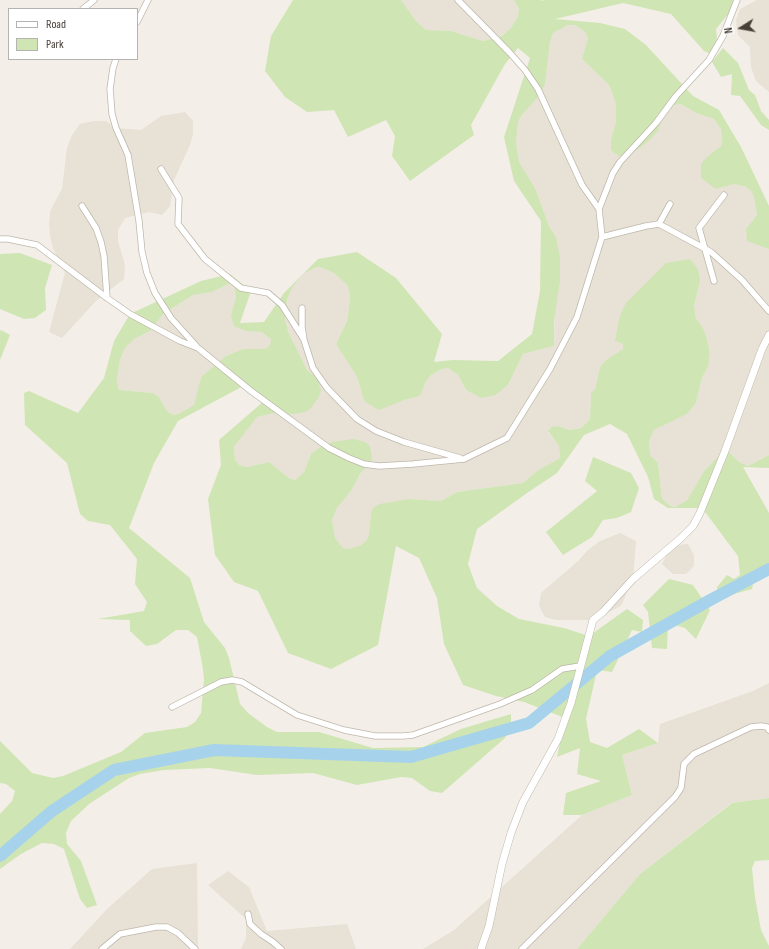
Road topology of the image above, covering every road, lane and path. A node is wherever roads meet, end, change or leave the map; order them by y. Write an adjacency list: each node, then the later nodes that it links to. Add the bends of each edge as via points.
1 (94, 0): 5 (street)
2 (148, 0): 6 (street)
3 (458, 0): 12 (street, via 510,53 538,89 582,185)
4 (737, 0): 12 (street, via 723,36 709,60 620,162 613,173)
5 (84, 8)
6 (138, 20)
7 (116, 60): 23 (street, via 110,89 111,108 116,128 128,155 147,273 155,293 171,318)
8 (161, 169): 22 (street, via 179,198 178,224 205,259 241,288 268,293 282,305)
9 (724, 195): 16 (street, via 699,228)
10 (670, 204): 13 (street)
11 (82, 206): 18 (street, via 96,228 101,242)
12 (600, 209): 14 (street)
13 (659, 224): 14 (street); 16 (street)
14 (602, 237): 24 (street, via 577,317 550,369 506,438)
15 (0, 239): 18 (street, via 37,245)
16 (703, 246): 17 (street); 20 (street, via 742,280)
17 (714, 281)
18 (107, 298): 23 (street, via 168,335)
19 (302, 308): 22 (street)
20 (769, 311)
21 (769, 335): 25 (street, via 725,451 693,526 633,579 594,620)
22 (304, 340): 24 (street, via 313,368 327,388 367,427 404,442)
23 (198, 348): 24 (street, via 322,444 349,458 379,466)
24 (464, 459)
25 (580, 666): 26 (street, via 562,669 532,690 500,704 413,735 375,736 344,730 297,715 242,682 232,680 221,682); 32 (street, via 558,739 523,802 512,833)
26 (172, 707)
27 (769, 730): 33 (street, via 761,726 751,727 694,754 684,764 681,788 675,797)
28 (248, 914): 31 (street, via 250,924)
29 (102, 949): 30 (street, via 120,934 156,926 173,930)
30 (195, 949)
31 (281, 949)
32 (481, 949)
33 (522, 949)

